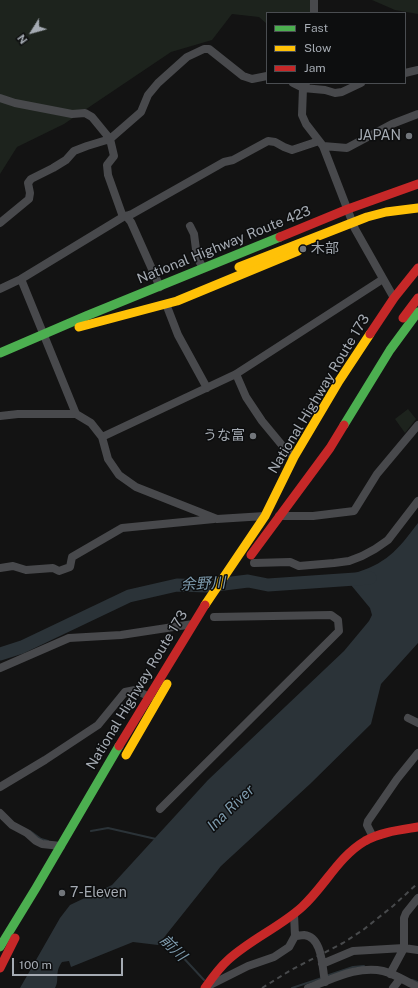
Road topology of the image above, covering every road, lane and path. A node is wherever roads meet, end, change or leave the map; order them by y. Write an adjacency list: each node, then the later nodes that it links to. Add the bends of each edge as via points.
1 (314, 0): 2 (street)
2 (314, 12)
3 (418, 70): 4 (street)
4 (406, 73)
5 (266, 76): 10 (street, via 252,79 243,76 209,49 204,49 187,57 158,83 148,95 141,112)
6 (359, 84): 7 (street, via 335,93)
7 (304, 86): 11 (street, via 302,114)
8 (0, 98): 10 (street, via 72,114 85,113 92,117)
9 (418, 114): 11 (street, via 392,124 347,148)
10 (110, 139): 16 (street, via 114,156 107,165 108,175); 19 (street, via 74,151 66,160 31,179 28,183 29,199)
11 (321, 144): 15 (street); 16 (street, via 292,150 268,140)
12 (418, 184): 15 (main road, National Highway Route 423)
13 (418, 201): 33 (main road, via 364,210 140,301)
14 (418, 208): 18 (main road, National Highway Route 423); 34 (main road, bridge, via 367,216 123,312)
15 (348, 209): 21 (street); 22 (main road, National Highway Route 423)
16 (124, 216): 24 (street); 27 (street, via 131,222)
17 (418, 216): 18 (main road)
18 (396, 217): 21 (main road, National Highway Route 423)
19 (0, 223)
20 (190, 226): 22 (street, via 194,234 197,257)
21 (355, 229): 25 (street); 31 (main road, National Highway Route 423)
22 (203, 268): 27 (main road, National Highway Route 423)
23 (418, 268): 29 (main road, National Highway Route 173)
24 (21, 279): 28 (street); 35 (street)
25 (383, 279): 29 (street); 37 (street)
26 (418, 280): 46 (main road, via 382,330)
27 (160, 287): 33 (main road, National Highway Route 423)
28 (0, 289)
29 (394, 298): 43 (main road, National Highway Route 173, via 368,335)
30 (418, 298): 45 (main road, via 360,382)
31 (166, 304): 34 (main road, National Highway Route 423); 38 (street, via 178,335)
32 (418, 312): 45 (main road, National Highway Route 173, via 390,350 330,448)
33 (86, 316): 35 (main road, National Highway Route 423)
34 (112, 319): 35 (main road, National Highway Route 423)
35 (43, 335): 36 (main road, National Highway Route 423); 39 (street)
36 (0, 353)
37 (236, 374): 38 (street); 43 (street, via 246,397 262,421)
38 (206, 388): 42 (street)
39 (76, 414): 40 (street); 42 (street, via 91,423)
40 (0, 416)
41 (418, 425): 47 (street, via 377,474 354,511 313,516)
42 (102, 437): 48 (street, via 108,459 119,475 136,487)
43 (294, 456): 46 (main road, National Highway Route 173)
44 (418, 501): 49 (street, via 388,540 349,561 299,566 290,562)
45 (286, 508): 47 (main road, National Highway Route 173)
46 (267, 512): 47 (street); 48 (street); 51 (main road, National Highway Route 173)
47 (280, 516): 51 (main road, National Highway Route 173)
48 (217, 519): 50 (street, via 122,528 72,557 70,567 59,570 26,570 13,566)
49 (254, 563)
50 (0, 568)
51 (236, 568): 52 (main road, National Highway Route 173)
52 (209, 612): 53 (main road, National Highway Route 173); 54 (main road, National Highway Route 173); 63 (street, via 331,615 338,620 339,631)
53 (203, 620): 54 (street); 57 (main road, National Highway Route 173)
54 (194, 624): 55 (street, via 121,635 69,638); 56 (main road, National Highway Route 173)
55 (0, 668)
56 (148, 697): 57 (street); 62 (street, via 135,690 125,692 98,725); 67 (main road, National Highway Route 173)
57 (157, 702): 61 (main road, National Highway Route 173)
58 (408, 718): 59 (street)
59 (418, 723)
60 (418, 753): 66 (street, via 368,821 367,826)
61 (121, 763)
62 (0, 787)
63 (160, 809)
64 (0, 813): 67 (street, via 12,825 36,841)
65 (418, 827): 66 (main road)
66 (372, 837): 70 (main road, via 346,854 314,895)
67 (61, 846): 71 (main road, National Highway Route 173)
68 (418, 898): 74 (street, via 404,918)
69 (35, 907): 71 (main road, National Highway Route 173)
70 (294, 914): 72 (street); 82 (main road, via 232,956)
71 (7, 936): 73 (main road, National Highway Route 173); 77 (main road, National Highway Route 173)
72 (295, 936): 76 (street, via 305,935 314,940 319,948); 82 (street, via 289,947 274,957 248,966)
73 (0, 947)
74 (404, 948): 75 (street); 76 (street, via 353,951); 78 (street)
75 (418, 950)
76 (322, 964): 80 (street)
77 (0, 968)
78 (390, 974): 79 (street); 80 (street, via 384,971 355,971)
79 (400, 978): 81 (street); 84 (street)
80 (324, 984): 83 (street)
81 (418, 986)
82 (206, 987)
83 (308, 988)
84 (393, 988)

